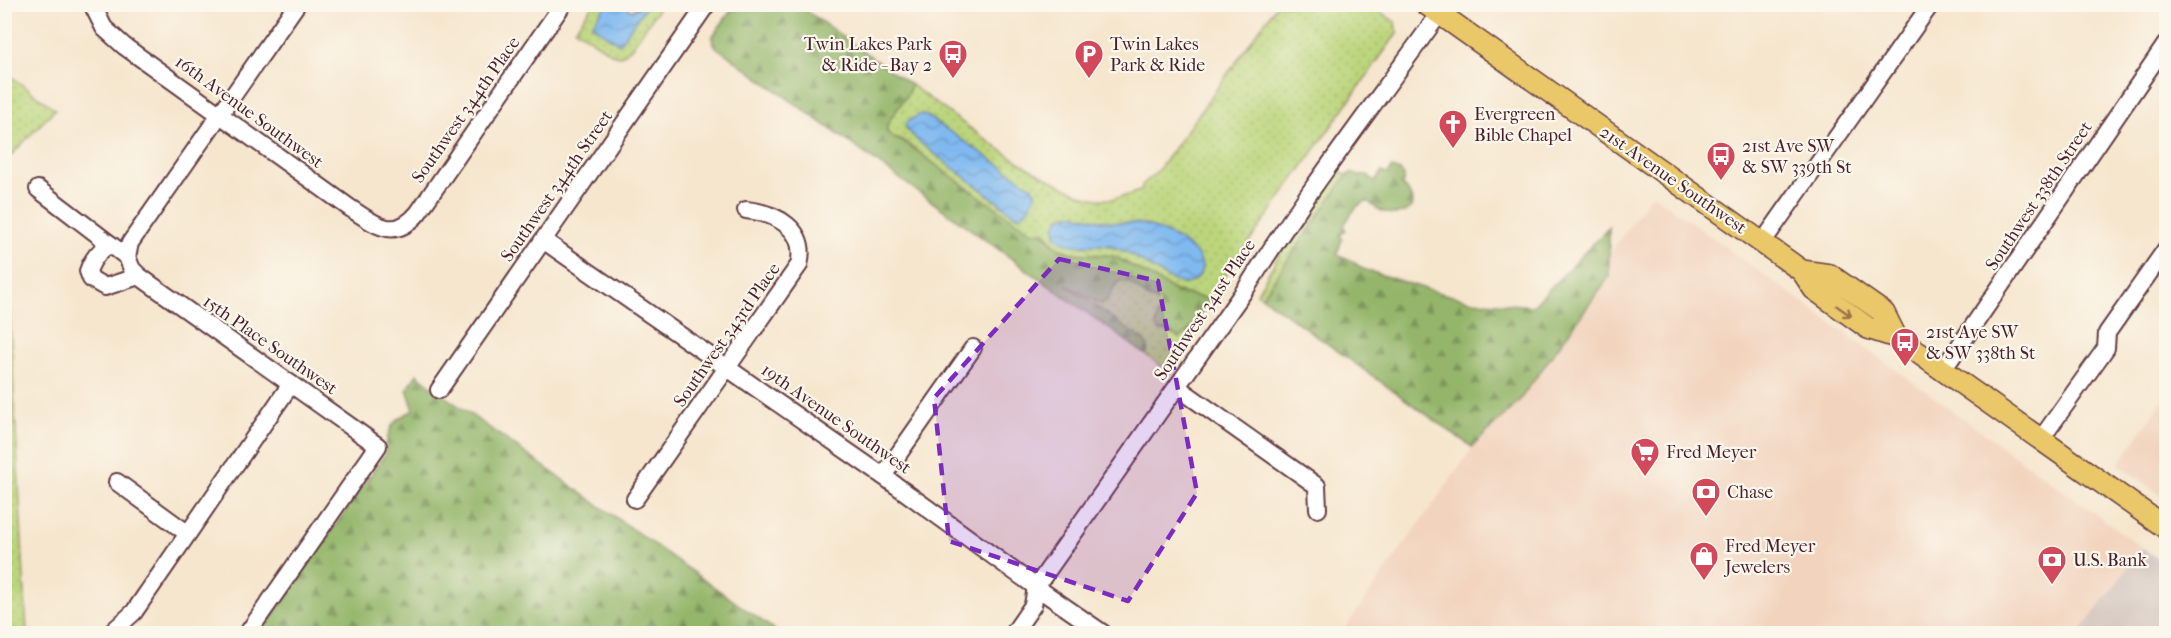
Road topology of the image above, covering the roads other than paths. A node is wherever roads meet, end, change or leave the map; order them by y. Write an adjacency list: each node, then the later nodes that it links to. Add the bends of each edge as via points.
1 (297, 4): 8 (street)
2 (563, 4): 11 (street, Southwest 344th Place, via 418,213)
3 (707, 4): 12 (street, Southwest 344th Street)
4 (1931, 4): 13 (street)
5 (93, 8): 8 (street, 16th Avenue Southwest, via 114,38)
6 (1432, 9): 13 (main road, 21st Avenue Southwest); 22 (street, Southwest 341st Place)
7 (2166, 44): 20 (street, Southwest 338th Street)
8 (219, 115): 11 (street, 16th Avenue Southwest, via 350,208); 16 (street, via 130,243)
9 (38, 189): 14 (street, 15th Place Southwest)
10 (746, 210): 19 (street, Southwest 343rd Place, via 772,216 792,230 800,243 801,258 796,271)
11 (394, 230)
12 (543, 240): 19 (street, 19th Avenue Southwest); 23 (street, Southwest 344th Street)
13 (1762, 243): 20 (main road, 21st Avenue Southwest, via 1802,271 1814,289 1868,328 1896,337)
14 (110, 244): 16 (street, 15th Place Southwest); 17 (street, via 97,252 92,261 88,271 91,279 105,287)
15 (2166, 249): 24 (street, via 2107,333 2106,348)
16 (127, 257): 17 (street, 15th Place Southwest)
17 (139, 276): 21 (street, 15th Place Southwest)
18 (972, 348): 25 (street)
19 (728, 368): 25 (street, 19th Avenue Southwest); 27 (street, Southwest 343rd Place)
20 (1943, 370): 24 (main road, 21st Avenue Southwest)
21 (291, 384): 30 (street); 33 (street, 15th Place Southwest, via 378,446)
22 (1177, 387): 28 (street, via 1317,486); 31 (street, Southwest 341st Place)
23 (439, 390)
24 (2041, 439): 29 (main road, 21st Avenue Southwest)
25 (884, 476): 31 (street, 19th Avenue Southwest)
26 (117, 482): 30 (street)
27 (635, 499)
28 (1318, 508)
29 (2166, 528)
30 (187, 533): 32 (street, via 134,612)
31 (1036, 587): 34 (street, Southwest 341st Place, via 1033,605); 35 (street, 19th Avenue Southwest)
32 (110, 633)
33 (247, 633)
34 (1013, 633)
35 (1104, 633)

